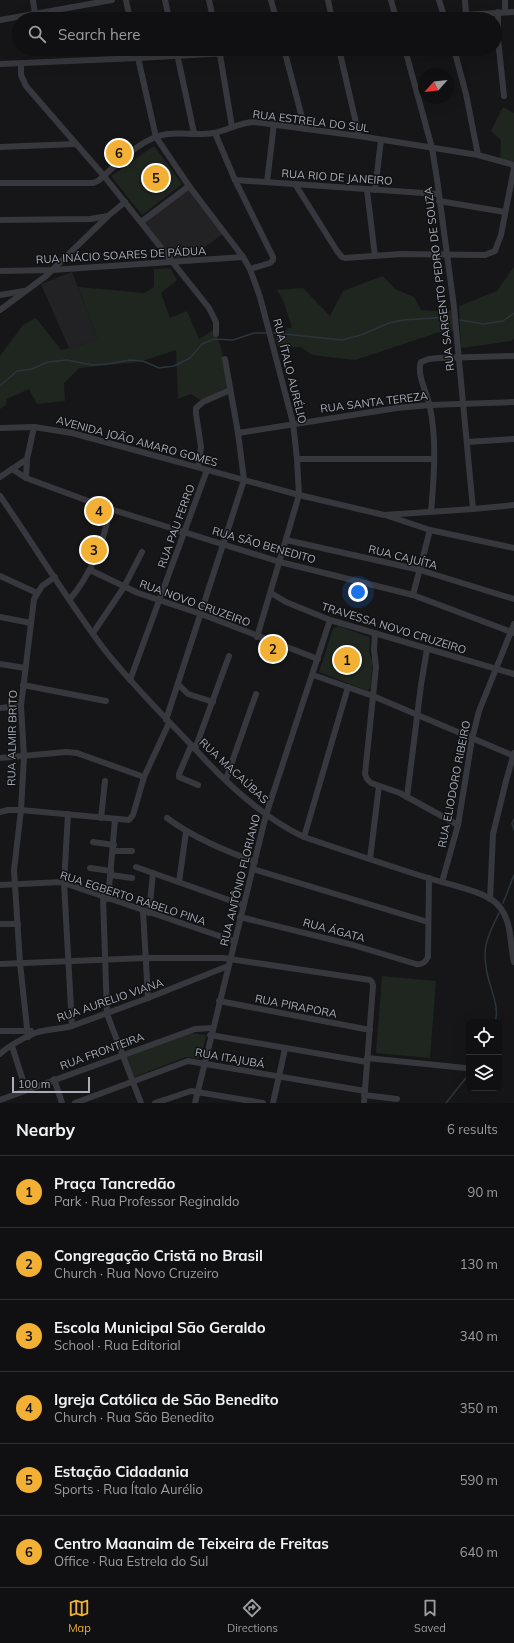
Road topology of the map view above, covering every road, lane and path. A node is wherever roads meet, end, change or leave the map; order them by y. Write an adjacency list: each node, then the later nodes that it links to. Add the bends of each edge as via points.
1 (33, 0): 12 (street)
2 (112, 0): 13 (street)
3 (126, 0): 14 (street)
4 (165, 0): 15 (street)
5 (209, 0): 16 (street)
6 (271, 0): 17 (street)
7 (328, 0): 18 (street)
8 (391, 0): 19 (street)
9 (439, 0): 20 (street)
10 (465, 0): 21 (street)
11 (505, 0): 23 (street)
12 (36, 12)
13 (47, 12)
14 (129, 12)
15 (168, 12)
16 (212, 12)
17 (274, 12)
18 (331, 12)
19 (394, 12)
20 (442, 12)
21 (466, 12)
22 (498, 12): 23 (street)
23 (505, 12): 24 (street)
24 (514, 12)
25 (12, 18): 26 (street)
26 (0, 20)
27 (178, 56): 34 (street); 42 (street)
28 (220, 56): 39 (street)
29 (286, 56): 40 (street)
30 (341, 56): 43 (street)
31 (407, 56): 48 (street, RUA SARGENTO PEDRO DE SOUZA)
32 (456, 56): 49 (street)
33 (500, 56): 37 (street)
34 (138, 58): 36 (street); 44 (street)
35 (0, 64): 36 (street)
36 (21, 64): 46 (street, via 21,75 26,86)
37 (504, 96)
38 (274, 124): 39 (street, RUA ESTRELA DO SUL, via 246,123); 40 (street, RUA ESTRELA DO SUL); 54 (street)
39 (232, 127): 41 (street, RUA ESTRELA DO SUL)
40 (305, 129): 43 (street, RUA ESTRELA DO SUL)
41 (215, 133): 42 (street, RUA ESTRELA DO SUL); 53 (street)
42 (194, 134): 44 (street, RUA ESTRELA DO SUL)
43 (359, 136): 45 (street, RUA ESTRELA DO SUL)
44 (156, 137): 52 (street, RUA ESTRELA DO SUL, via 142,144); 57 (street, RUA ÍTALO AURÉLIO)
45 (382, 140): 48 (street, RUA ESTRELA DO SUL); 59 (street)
46 (76, 144): 47 (street); 52 (street)
47 (0, 147)
48 (432, 148): 49 (street, RUA ESTRELA DO SUL); 60 (street, RUA SARGENTO PEDRO DE SOUZA)
49 (478, 155): 50 (street, RUA ESTRELA DO SUL)
50 (514, 165)
51 (514, 168): 63 (street)
52 (104, 176): 55 (street, RUA ESTRELA DO SUL, via 88,184); 62 (street)
53 (235, 180): 54 (street, RUA RIO DE JANEIRO); 71 (street, via 273,257 272,262)
54 (267, 182): 56 (street, RUA RIO DE JANEIRO)
55 (0, 183)
56 (295, 184): 58 (street, RUA RIO DE JANEIRO); 68 (street, via 342,257)
57 (189, 186): 66 (street); 69 (street, RUA ÍTALO AURÉLIO)
58 (367, 190): 59 (street, RUA RIO DE JANEIRO); 68 (street)
59 (375, 190): 60 (street, RUA RIO DE JANEIRO)
60 (438, 194): 61 (street, RUA SARGENTO PEDRO DE SOUZA)
61 (439, 201): 63 (street); 67 (street, RUA SARGENTO PEDRO DE SOUZA)
62 (125, 202): 64 (street); 66 (street)
63 (505, 212): 67 (street, via 495,251 485,255)
64 (108, 216): 65 (street, via 90,219); 73 (street)
65 (0, 220)
66 (141, 222): 70 (street)
67 (447, 254): 68 (street); 79 (street, RUA SARGENTO PEDRO DE SOUZA)
68 (375, 256)
69 (243, 257): 70 (street, RUA INÁCIO SOARES DE PÁDUA); 71 (street, RUA ÍTALO AURÉLIO)
70 (173, 263): 73 (street, RUA INÁCIO SOARES DE PÁDUA); 77 (street, via 209,308 216,322)
71 (250, 269): 85 (street, RUA ÍTALO AURÉLIO)
72 (0, 270): 73 (street, RUA INÁCIO SOARES DE PÁDUA)
73 (52, 270): 74 (street)
74 (27, 291): 75 (street); 76 (street)
75 (0, 295)
76 (0, 310)
77 (216, 334)
78 (514, 356): 79 (street)
79 (459, 358): 83 (street, RUA SARGENTO PEDRO DE SOUZA); 84 (street, via 429,359 421,362 423,386)
80 (225, 359): 81 (street)
81 (230, 390): 88 (street); 94 (street, via 203,402 196,408 201,447)
82 (514, 402): 83 (street, RUA SANTA TEREZA)
83 (464, 403): 84 (street, RUA SANTA TEREZA); 90 (street, RUA SARGENTO PEDRO DE SOUZA)
84 (430, 405): 85 (street, RUA SANTA TEREZA); 93 (street)
85 (293, 423): 88 (street, RUA SANTA TEREZA); 92 (street, RUA ÍTALO AURÉLIO)
86 (34, 427): 87 (street, AVENIDA JOÃO AMARO GOMES); 91 (street); 94 (street, AVENIDA JOÃO AMARO GOMES, via 72,433)
87 (0, 428)
88 (238, 433): 99 (street)
89 (514, 440): 90 (street)
90 (467, 442): 104 (street, RUA SARGENTO PEDRO DE SOUZA)
91 (27, 459): 95 (street); 98 (street)
92 (297, 459): 93 (street); 100 (street, RUA ÍTALO AURÉLIO)
93 (434, 459): 105 (street)
94 (198, 467): 96 (street, AVENIDA JOÃO AMARO GOMES)
95 (12, 469): 97 (street); 98 (street, RUA SÃO BENEDITO)
96 (207, 470): 99 (street, AVENIDA JOÃO AMARO GOMES); 108 (street, RUA PAU FERRO)
97 (0, 477)
98 (26, 478): 103 (street, RUA SÃO BENEDITO)
99 (244, 480): 100 (street, AVENIDA JOÃO AMARO GOMES); 110 (street)
100 (299, 495): 106 (street, AVENIDA JOÃO AMARO GOMES); 109 (street, RUA ÍTALO AURÉLIO)
101 (0, 496): 117 (street, RUA MACAÚBAS)
102 (514, 505): 104 (street)
103 (110, 509): 108 (street, RUA SÃO BENEDITO); 114 (street)
104 (473, 509): 105 (street)
105 (431, 512): 106 (street)
106 (384, 515): 107 (street)
107 (430, 530): 111 (street); 115 (street)
108 (184, 532): 110 (street, RUA SÃO BENEDITO); 124 (street, RUA PAU FERRO)
109 (286, 540): 113 (street, RUA ÍTALO AURÉLIO); 115 (street, RUA CAJUÍTA)
110 (224, 544): 113 (street, RUA SÃO BENEDITO); 125 (street)
111 (514, 548)
112 (142, 552): 118 (street)
113 (280, 562): 120 (street, RUA ÍTALO AURÉLIO); 121 (street, RUA SÃO BENEDITO)
114 (90, 570): 118 (street, RUA NOVO CRUZEIRO); 122 (street)
115 (420, 570): 121 (street); 123 (street, RUA CAJUÍTA)
116 (0, 576): 119 (street)
117 (55, 577): 119 (street); 122 (street, RUA MACAÚBAS)
118 (124, 587): 124 (street, RUA NOVO CRUZEIRO); 131 (street)
119 (37, 593): 128 (street, RUA ALMIR BRITO)
120 (271, 593): 127 (street, TRAVESSA NOVO CRUZEIRO, via 292,605); 133 (street, RUA ÍTALO AURÉLIO)
121 (413, 595): 130 (street, RUA SÃO BENEDITO)
122 (70, 599): 131 (street, RUA MACAÚBAS)
123 (514, 599)
124 (159, 600): 125 (street, RUA NOVO CRUZEIRO); 142 (street, RUA PAU FERRO)
125 (201, 614): 133 (street, RUA NOVO CRUZEIRO); 143 (street)
126 (0, 617): 128 (street)
127 (330, 620): 132 (street, TRAVESSA NOVO CRUZEIRO); 136 (street, RUA ANTÔNIO FLORIANO)
128 (31, 623): 138 (street, RUA ALMIR BRITO)
129 (514, 624): 130 (street, RUA ELIODORO RIBEIRO)
130 (512, 632): 139 (street, RUA ELIODORO RIBEIRO)
131 (93, 633): 142 (street, RUA MACAÚBAS)
132 (376, 633): 134 (street, TRAVESSA NOVO CRUZEIRO); 147 (street)
133 (257, 637): 136 (street, RUA NOVO CRUZEIRO)
134 (427, 649): 139 (street, TRAVESSA NOVO CRUZEIRO); 152 (street)
135 (229, 656): 149 (street)
136 (318, 660): 141 (street, RUA ANTÔNIO FLORIANO)
137 (0, 664): 138 (street)
138 (25, 668): 144 (street, RUA ALMIR BRITO)
139 (496, 669): 140 (street, TRAVESSA NOVO CRUZEIRO); 154 (street, RUA ELIODORO RIBEIRO, via 479,711)
140 (514, 674)
141 (313, 675): 145 (street); 168 (street, RUA ANTÔNIO FLORIANO)
142 (130, 680): 153 (street, RUA MACAÚBAS)
143 (178, 684): 149 (street, via 188,694); 153 (street)
144 (23, 685): 148 (street); 150 (street, RUA ALMIR BRITO)
145 (348, 687): 147 (street); 174 (street)
146 (256, 694): 160 (street)
147 (373, 696): 152 (street); 163 (street, via 366,774 371,783)
148 (106, 701)
149 (213, 702): 155 (street)
150 (21, 706): 151 (street); 157 (street, RUA ALMIR BRITO)
151 (0, 708)
152 (418, 716): 154 (street); 164 (street)
153 (168, 722): 155 (street, RUA MACAÚBAS); 159 (street)
154 (472, 739): 156 (street); 172 (street, RUA ELIODORO RIBEIRO)
155 (193, 747): 160 (street, RUA MACAÚBAS); 162 (street, via 179,777)
156 (514, 755): 192 (street, via 494,829)
157 (24, 756): 158 (street); 159 (street, via 77,753); 165 (street, RUA ALMIR BRITO)
158 (0, 758)
159 (144, 778): 171 (street, via 132,818 126,821)
160 (226, 779): 168 (street, RUA MACAÚBAS)
161 (105, 781): 169 (street)
162 (198, 785)
163 (379, 786): 164 (street); 178 (street)
164 (407, 797): 172 (street)
165 (21, 810): 166 (street); 167 (street); 189 (street, RUA ALMIR BRITO)
166 (0, 812)
167 (68, 814): 169 (street); 188 (street)
168 (266, 815): 174 (street, RUA MACAÚBAS); 179 (street, RUA ANTÔNIO FLORIANO)
169 (101, 818): 171 (street)
170 (167, 818): 173 (street)
171 (115, 820): 176 (street)
172 (458, 825): 187 (street, RUA ELIODORO RIBEIRO)
173 (186, 832): 179 (street); 186 (street)
174 (304, 837): 178 (street, RUA MACAÚBAS)
175 (93, 842): 176 (street)
176 (113, 848): 177 (street); 182 (street)
177 (132, 851)
178 (370, 859): 185 (street, RUA MACAÚBAS)
179 (254, 865): 193 (street, RUA ANTÔNIO FLORIANO); 196 (street)
180 (136, 867): 183 (street)
181 (90, 868): 182 (street)
182 (111, 873): 184 (street); 191 (street)
183 (153, 873): 186 (street); 194 (street)
184 (132, 878)
185 (429, 878): 187 (street, RUA MACAÚBAS); 196 (street)
186 (179, 882): 193 (street)
187 (442, 882): 192 (street, RUA MACAÚBAS)
188 (64, 883): 189 (street, RUA EGBERTO RABELO PINA); 191 (street, RUA EGBERTO RABELO PINA); 203 (street)
189 (15, 884): 190 (street, RUA EGBERTO RABELO PINA); 198 (street, RUA ALMIR BRITO)
190 (0, 885)
191 (106, 898): 194 (street, RUA EGBERTO RABELO PINA); 202 (street)
192 (490, 898): 204 (street, RUA MACAÚBAS, via 498,904 508,919)
193 (244, 905): 195 (street, RUA ANTÔNIO FLORIANO)
194 (146, 912): 199 (street, RUA EGBERTO RABELO PINA); 200 (street)
195 (240, 917): 196 (street, RUA ÁGATA, via 421,965 428,957); 199 (street, RUA ANTÔNIO FLORIANO)
196 (428, 922)
197 (0, 924): 198 (street)
198 (18, 924): 205 (street, RUA ALMIR BRITO)
199 (234, 941): 201 (street, RUA ANTÔNIO FLORIANO)
200 (146, 958): 201 (street); 202 (street); 208 (street)
201 (230, 959): 207 (street, RUA ANTÔNIO FLORIANO); 214 (street, via 372,982)
202 (106, 961): 203 (street); 210 (street)
203 (68, 962): 205 (street); 211 (street)
204 (514, 962)
205 (20, 963): 206 (street); 213 (street, RUA ALMIR BRITO)
206 (0, 964)
207 (228, 966): 208 (street, RUA AURELIO VIANA); 209 (street, RUA ANTÔNIO FLORIANO)
208 (148, 998): 210 (street, RUA AURELIO VIANA)
209 (219, 1001): 212 (street, RUA ANTÔNIO FLORIANO); 214 (street, RUA PIRAPORA)
210 (107, 1014): 211 (street, RUA AURELIO VIANA); 222 (street)
211 (72, 1026): 216 (street, RUA AURELIO VIANA)
212 (212, 1028): 217 (street, RUA ANTÔNIO FLORIANO); 222 (street, RUA FRONTEIRA, via 195,1029)
213 (27, 1030): 215 (street); 216 (street); 218 (street, RUA ALMIR BRITO)
214 (370, 1030): 223 (street)
215 (0, 1031)
216 (38, 1032): 218 (street, RUA AURELIO VIANA)
217 (210, 1035): 220 (street); 224 (street, RUA ANTÔNIO FLORIANO)
218 (28, 1037): 219 (street, RUA AURELIO VIANA)
219 (12, 1046): 221 (street, RUA AURELIO VIANA); 229 (street)
220 (284, 1049): 223 (street); 226 (street)
221 (0, 1054)
222 (122, 1054): 227 (street, RUA FRONTEIRA); 228 (street)
223 (367, 1060): 225 (street); 231 (street)
224 (204, 1064): 226 (street, RUA ITAJUBÁ); 228 (street, RUA ITAJUBÁ, via 183,1061); 230 (street, RUA ANTÔNIO FLORIANO)
225 (465, 1068)
226 (279, 1077): 231 (street, RUA ITAJUBÁ); 240 (street)
227 (54, 1079): 229 (street, RUA FRONTEIRA); 234 (street)
228 (132, 1081): 235 (street, RUA ITAJUBÁ); 236 (street)
229 (26, 1090): 233 (street, RUA FRONTEIRA)
230 (197, 1092): 237 (street, via 188,1092); 238 (street, RUA ANTÔNIO FLORIANO); 239 (street)
231 (365, 1093): 232 (street, RUA ITAJUBÁ); 241 (street)
232 (397, 1099)
233 (0, 1100)
234 (62, 1103)
235 (75, 1103)
236 (141, 1103)
237 (155, 1103)
238 (194, 1103)
239 (263, 1103)
240 (274, 1103)
241 (364, 1103)

